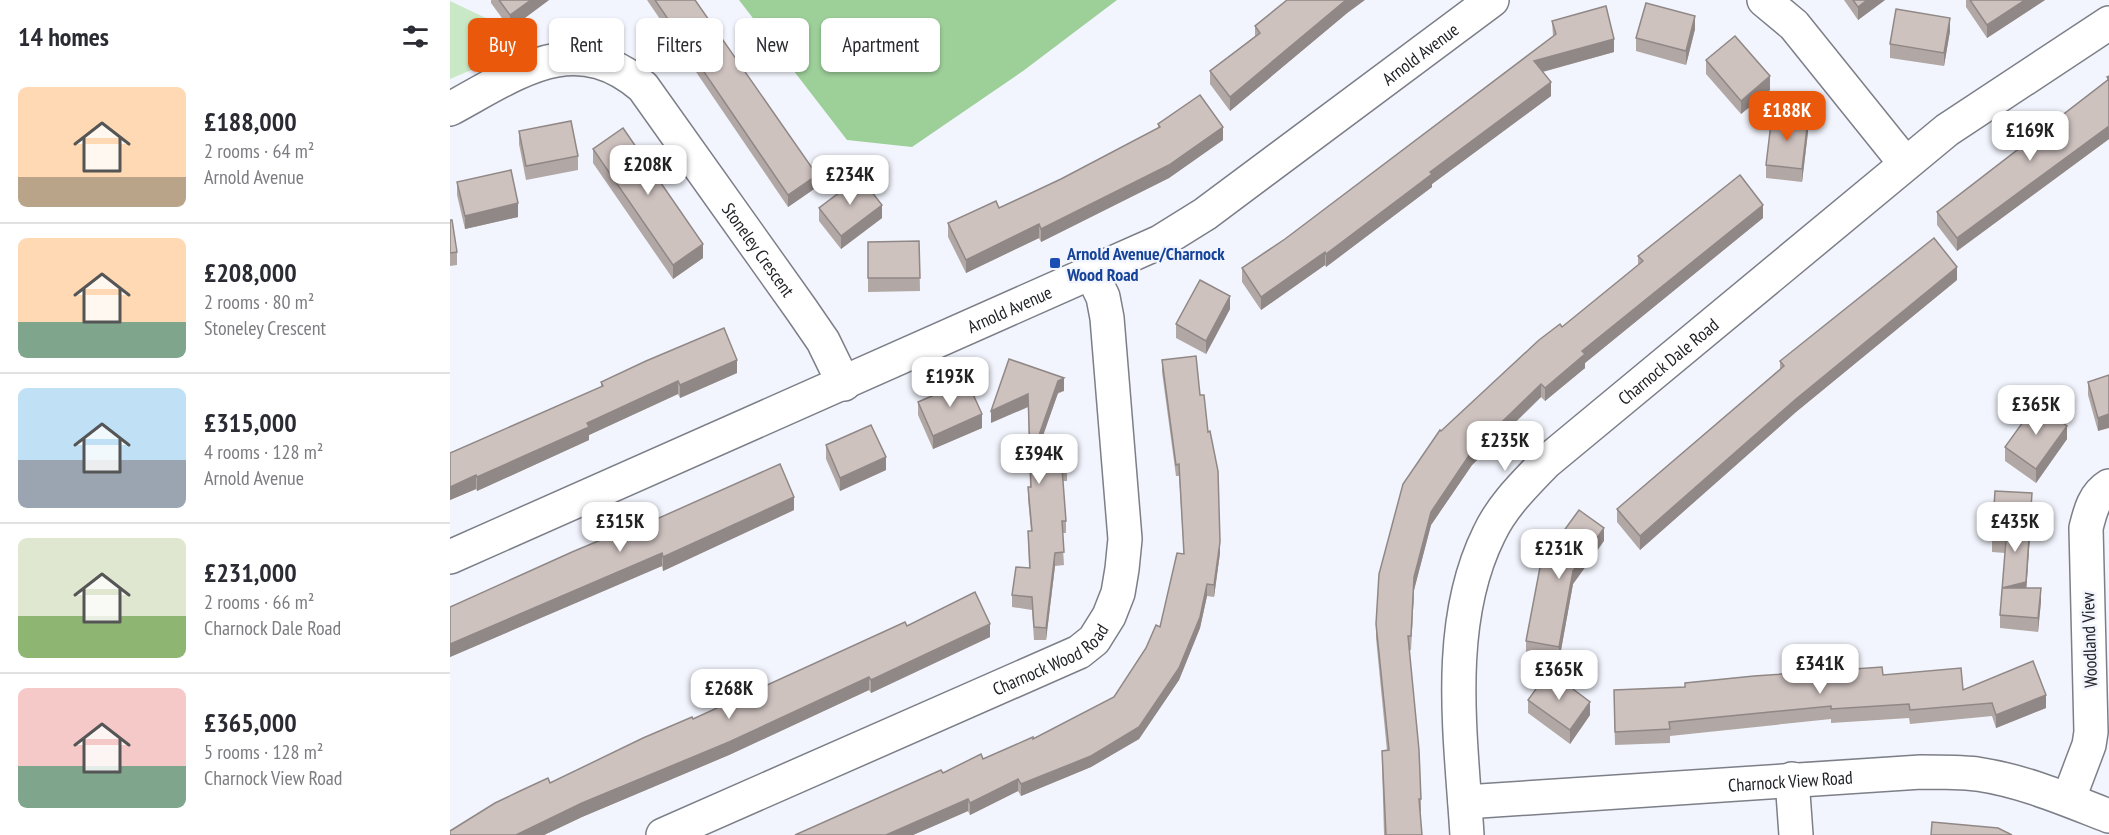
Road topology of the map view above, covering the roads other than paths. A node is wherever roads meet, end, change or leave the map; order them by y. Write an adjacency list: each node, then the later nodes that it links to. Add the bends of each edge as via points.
1 (1492, 0): 6 (street, Arnold Avenue, via 1204,214 1160,242)
2 (1764, 0): 5 (street, via 1794,25)
3 (2109, 23): 5 (street, Charnock Dale Road, via 1997,95)
4 (450, 109): 7 (street, Stoneley Crescent, via 517,73 563,58 583,58 623,69 643,87 823,340)
5 (1905, 163): 12 (street, Charnock Dale Road, via 1545,463 1512,497 1489,533 1474,570 1462,627)
6 (1091, 272): 7 (street, Arnold Avenue); 14 (street, Charnock Wood Road, via 1103,297 1107,318 1125,538 1118,593 1094,640 1079,652)
7 (844, 384): 9 (street, Arnold Avenue)
8 (2109, 486): 11 (street, Woodland View, via 2096,500 2086,528 2091,732)
9 (450, 557)
10 (1792, 779): 11 (street, Charnock View Road, via 1921,772 1975,774); 12 (street, Charnock View Road); 16 (street)
11 (2069, 798): 13 (street, Charnock View Road)
12 (1465, 802): 15 (street, Charnock Dale Road)
13 (2109, 816)
14 (663, 835)
15 (1467, 835)
16 (1796, 835)

